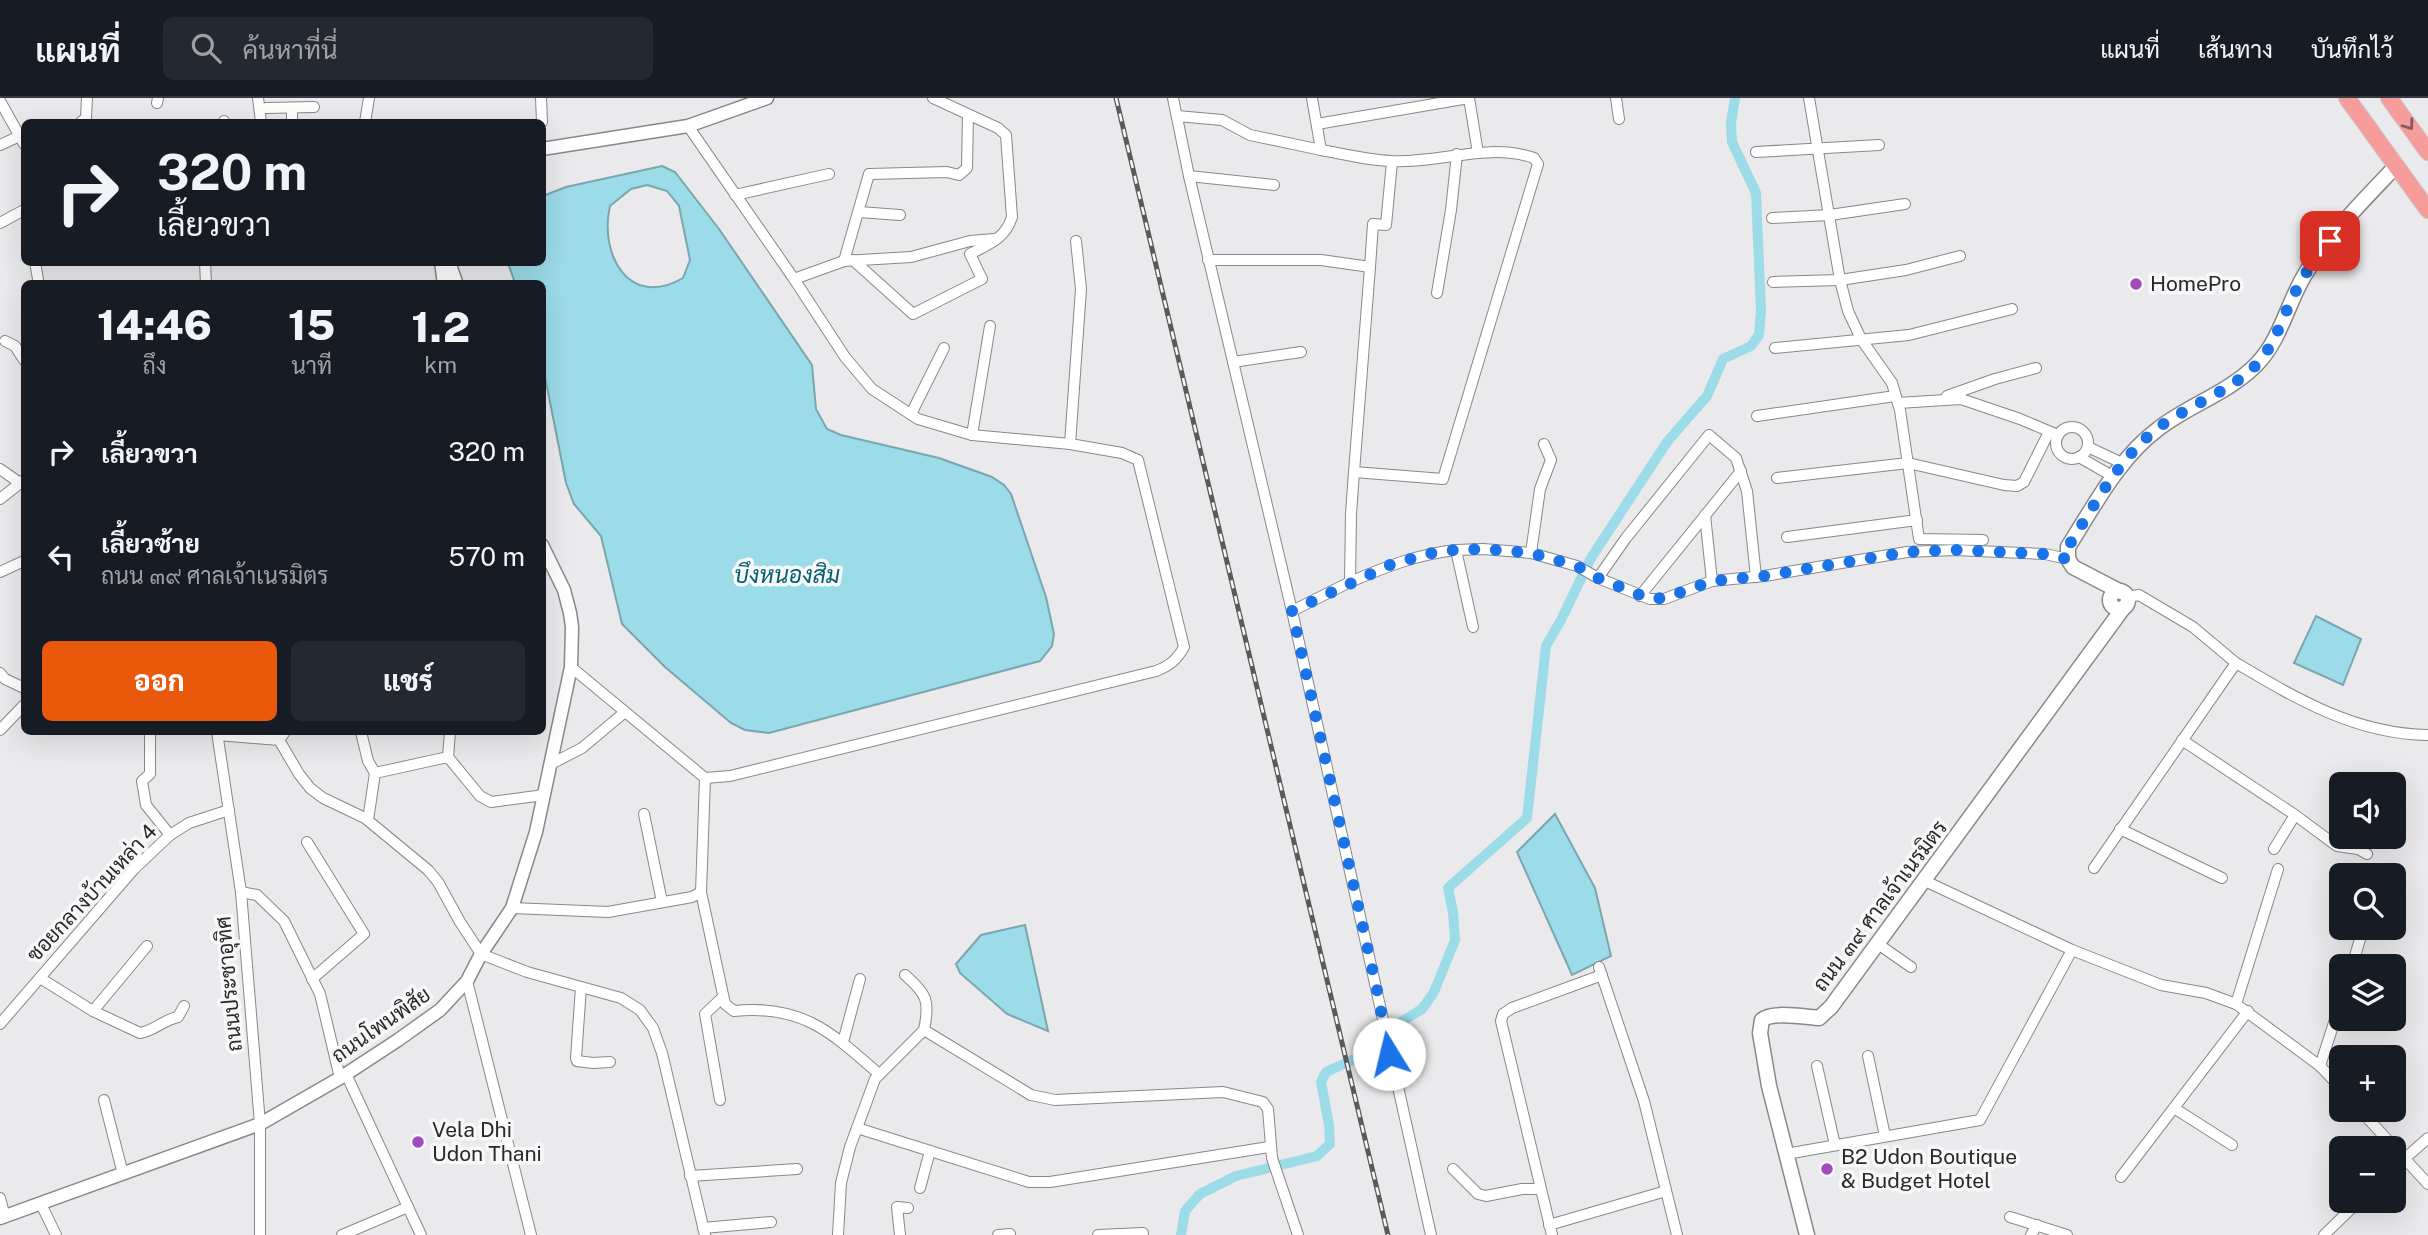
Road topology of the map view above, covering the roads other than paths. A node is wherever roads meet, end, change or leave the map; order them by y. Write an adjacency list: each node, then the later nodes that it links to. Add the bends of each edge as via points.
1 (87, 98): 21 (street)
2 (258, 98): 22 (street)
3 (369, 98): 24 (street)
4 (550, 98): 15 (street)
5 (933, 98): 19 (street)
6 (1173, 98): 20 (street)
7 (1312, 98): 26 (street)
8 (1469, 98): 26 (street); 37 (street)
9 (1616, 98): 25 (street)
10 (1809, 98): 33 (street)
11 (2347, 98): 40 (highway)
12 (2389, 98): 36 (highway, one-way to 36)
13 (764, 99): 27 (street)
14 (0, 101): 28 (street)
15 (541, 102)
16 (314, 107): 18 (street)
17 (266, 108): 18 (street)
18 (292, 108): 23 (street)
19 (968, 114): 48 (street, via 967,168 963,172 869,174); 53 (street, via 1006,135 1012,217)
20 (1177, 116): 34 (street, via 1222,120 1250,135); 42 (street)
21 (85, 119)
22 (261, 119)
23 (292, 119)
24 (366, 119)
25 (1619, 119)
26 (1317, 124): 34 (street)
27 (688, 126): 32 (street); 44 (street)
28 (21, 135)
29 (21, 139): 30 (street)
30 (0, 145)
31 (1879, 145): 33 (street)
32 (546, 148)
33 (1816, 148): 35 (street); 50 (street)
34 (1321, 150): 39 (street)
35 (1756, 152)
36 (2428, 152)
37 (1478, 153): 38 (street); 89 (street, via 1515,152 1538,164 1443,479)
38 (1457, 155): 39 (street); 64 (street)
39 (1392, 162): 59 (street, via 1386,225 1373,224)
40 (2396, 166): 46 (highway); 86 (main road, via 2317,256 2257,364 2158,429)
41 (829, 174): 44 (street)
42 (1188, 176): 43 (street); 57 (street)
43 (1274, 185)
44 (735, 195): 61 (street)
45 (1905, 204): 50 (street)
46 (2428, 210)
47 (21, 212): 52 (street)
48 (859, 212): 49 (street); 56 (street)
49 (900, 215)
50 (1830, 215): 51 (street); 62 (street)
51 (1772, 218)
52 (0, 223)
53 (1000, 238): 56 (street, via 911,257); 56 (street, via 970,254 982,279 913,314)
54 (1076, 242): 81 (street, via 1082,289)
55 (1960, 256): 62 (street)
56 (849, 260): 61 (street)
57 (1208, 260): 59 (street, via 1321,260); 73 (street)
58 (36, 266): 60 (street)
59 (1370, 267): 89 (street)
60 (38, 279)
61 (794, 279): 77 (street, via 845,358 872,389)
62 (1840, 280): 63 (street); 67 (street)
63 (1773, 282)
64 (1437, 293)
65 (2012, 309): 67 (street, via 1909,335)
66 (990, 326): 80 (street)
67 (1861, 339): 70 (street); 75 (street, via 1892,383)
68 (5, 341): 72 (street)
69 (944, 348): 77 (street)
70 (1775, 348)
71 (1301, 352): 73 (street)
72 (21, 355)
73 (1233, 362): 111 (street)
74 (2036, 368): 76 (street)
75 (1896, 400): 76 (street); 78 (street); 85 (street)
76 (1937, 400): 79 (street, via 1976,403)
77 (911, 414): 80 (street)
78 (1757, 416)
79 (2054, 434): 83 (street, via 2078,428); 84 (street, via 2061,454 2069,459); 85 (street, via 2017,486)
80 (972, 435): 81 (street)
81 (1070, 444): 131 (street, via 1138,460 1184,647 1179,656 1156,671 730,776)
82 (1544, 444): 101 (street, via 1551,460 1540,489)
83 (2088, 447): 84 (street); 86 (street)
84 (2079, 457): 90 (street)
85 (1908, 463): 91 (street); 96 (street)
86 (2124, 464): 90 (main road)
87 (0, 469): 92 (street)
88 (1741, 471): 95 (street); 105 (street, via 1736,458 1709,435); 106 (street)
89 (1354, 472): 108 (street)
90 (2114, 477): 102 (main road, via 2068,547)
91 (1777, 478)
92 (21, 481)
93 (21, 483): 94 (street)
94 (0, 499)
95 (1705, 515): 107 (street); 109 (street)
96 (1917, 520): 97 (street); 98 (street, via 1919,539)
97 (1787, 537)
98 (1983, 540)
99 (1456, 550): 101 (street); 108 (street, via 1403,560); 112 (street)
100 (546, 553): 114 (street, ถนนโพนพิสัย, via 570,613)
101 (1531, 553): 105 (street)
102 (2068, 559): 106 (street, via 1955,550 1907,552); 110 (main road)
103 (21, 562): 104 (street)
104 (0, 572)
105 (1596, 577): 109 (street)
106 (1756, 577): 107 (street)
107 (1713, 581): 109 (street, via 1664,598)
108 (1350, 582): 111 (street)
109 (1640, 596)
110 (2119, 600): 113 (street, via 2139,595 2193,627); 145 (main road, ถนน ๓๙ ศาลเจ้าเนรมิตร, via 2112,625)
111 (1292, 611): 226 (street)
112 (1473, 627)
113 (2236, 663): 125 (street, via 2365,727); 127 (street)
114 (571, 667): 118 (street); 129 (street, ถนนโพนพิสัย)
115 (0, 673): 116 (street)
116 (21, 687)
117 (21, 708): 119 (street)
118 (625, 712): 129 (street, via 582,748); 131 (street)
119 (0, 730)
120 (150, 735): 138 (street, via 150,774 142,781 146,805)
121 (217, 735): 133 (street, ถนนประชาอุทิศ)
122 (260, 735): 126 (street)
123 (362, 735): 130 (street)
124 (450, 735): 128 (street)
125 (2428, 735)
126 (282, 736): 136 (street, via 310,788)
127 (2182, 740): 135 (street); 137 (street)
128 (448, 757): 130 (street); 132 (street, via 480,796 491,802)
129 (551, 764): 132 (street, ถนนโพนพิสัย)
130 (375, 773): 136 (street)
131 (705, 778): 147 (street)
132 (544, 795): 149 (street, ถนนโพนพิสัย)
133 (229, 810): 138 (street, ซอยกลางบ้านเหล่า 4, via 189,823); 146 (street, ถนนประชาอุทิศ)
134 (644, 814): 148 (street)
135 (2295, 815): 140 (street); 141 (street, via 2337,846)
136 (368, 820): 153 (street, via 439,882)
137 (2120, 829): 142 (street); 144 (street)
138 (170, 835): 156 (street, ซอยกลางบ้านเหล่า 4, via 134,869)
139 (307, 842): 157 (street, via 364,934)
140 (2274, 849)
141 (2367, 854)
142 (2094, 868)
143 (2278, 869): 162 (street)
144 (2222, 878)
145 (1925, 881): 150 (main road, ถนน ๓๙ ศาลเจ้าเนรมิตร); 152 (street)
146 (241, 892): 157 (street, via 257,895 284,921); 181 (street, ถนนประชาอุทิศ)
147 (701, 892): 148 (street); 161 (street)
148 (662, 902): 149 (street, via 608,912)
149 (512, 908): 153 (street, ถนนโพนพิสัย)
150 (1878, 944): 154 (street); 190 (main road, ถนน ๓๙ ศาลเจ้าเนรมิตร, via 1819,1017 1774,1015 1762,1020 1763,1059)
151 (148, 946): 164 (street)
152 (2071, 950): 162 (street, via 2161,985); 183 (street, via 1980,1120)
153 (481, 954): 159 (street, ถนนโพนพิสัย); 160 (street)
154 (1911, 967)
155 (905, 975): 167 (street, via 927,999)
156 (40, 978): 164 (street); 166 (street, ซอยกลางบ้านเหล่า 4)
157 (312, 979): 176 (street)
158 (860, 979): 169 (street)
159 (467, 981): 176 (street, ถนนโพนพิสัย, via 440,1010); 220 (street)
160 (581, 987): 171 (street, via 577,1061); 196 (street, via 621,998 640,1010 653,1028)
161 (723, 997): 169 (street, via 734,1011 776,1011 808,1021); 178 (street, via 705,1014)
162 (2236, 1004): 165 (street)
163 (184, 1006): 164 (street, via 178,1017 144,1033)
164 (93, 1011)
165 (2248, 1012): 173 (street); 179 (street)
166 (0, 1024)
167 (924, 1030): 174 (street); 188 (street, via 1031,1095 1055,1100 1223,1092 1263,1102 1268,1110)
168 (2331, 1031): 173 (street)
169 (843, 1042): 174 (street)
170 (1868, 1056): 183 (street)
171 (610, 1062)
172 (1817, 1066): 187 (street)
173 (2320, 1066): 175 (street)
174 (879, 1074): 182 (street)
175 (2329, 1075)
176 (343, 1076): 181 (street, ถนนโพนพิสัย); 204 (street)
177 (104, 1100): 195 (street)
178 (720, 1100)
179 (2174, 1108): 186 (street); 197 (street)
180 (2371, 1122): 184 (street)
181 (260, 1124): 195 (street, ถนนโพนพิสัย); 217 (street, ถนนประชาอุทิศ)
182 (857, 1128): 189 (street); 221 (street, via 841,1183)
183 (1885, 1136): 187 (street)
184 (2384, 1136)
185 (2428, 1138): 191 (street)
186 (2232, 1144)
187 (1835, 1145): 190 (street)
188 (1269, 1147): 189 (street, via 1050,1182 1029,1182); 225 (street)
189 (930, 1151): 199 (street)
190 (1786, 1154): 215 (main road, ถนน ๓๙ ศาลเจ้าเนรมิตร)
191 (2406, 1157)
192 (2406, 1159): 198 (street)
193 (797, 1169): 196 (street)
194 (1453, 1169): 200 (street, via 1478,1194 1486,1196)
195 (123, 1174): 203 (street, ถนนโพนพิสัย)
196 (690, 1176): 212 (street)
197 (2121, 1177)
198 (2428, 1184)
199 (920, 1188)
200 (1540, 1189): 201 (street, via 1502,1017 1512,1008 1601,971 1644,1101); 210 (street)
201 (1666, 1191): 210 (street); 227 (street)
202 (0, 1198): 207 (street)
203 (40, 1204): 207 (street, ถนนโพนพิสัย); 216 (street)
204 (408, 1207): 218 (street); 219 (street)
205 (908, 1208): 222 (street, via 897,1207)
206 (2347, 1213): 229 (street)
207 (2, 1217)
208 (2010, 1217): 211 (street)
209 (771, 1222): 212 (street)
210 (1550, 1230)
211 (2034, 1230): 228 (street)
212 (704, 1231)
213 (1143, 1233): 224 (street)
214 (1010, 1234): 223 (street)
215 (1803, 1234)
216 (56, 1235)
217 (260, 1235)
218 (342, 1235)
219 (421, 1235)
220 (531, 1235)
221 (838, 1235)
222 (900, 1235)
223 (998, 1235)
224 (1098, 1235)
225 (1298, 1235)
226 (1431, 1235)
227 (1677, 1235)
228 (2067, 1235)
229 (2324, 1235)

